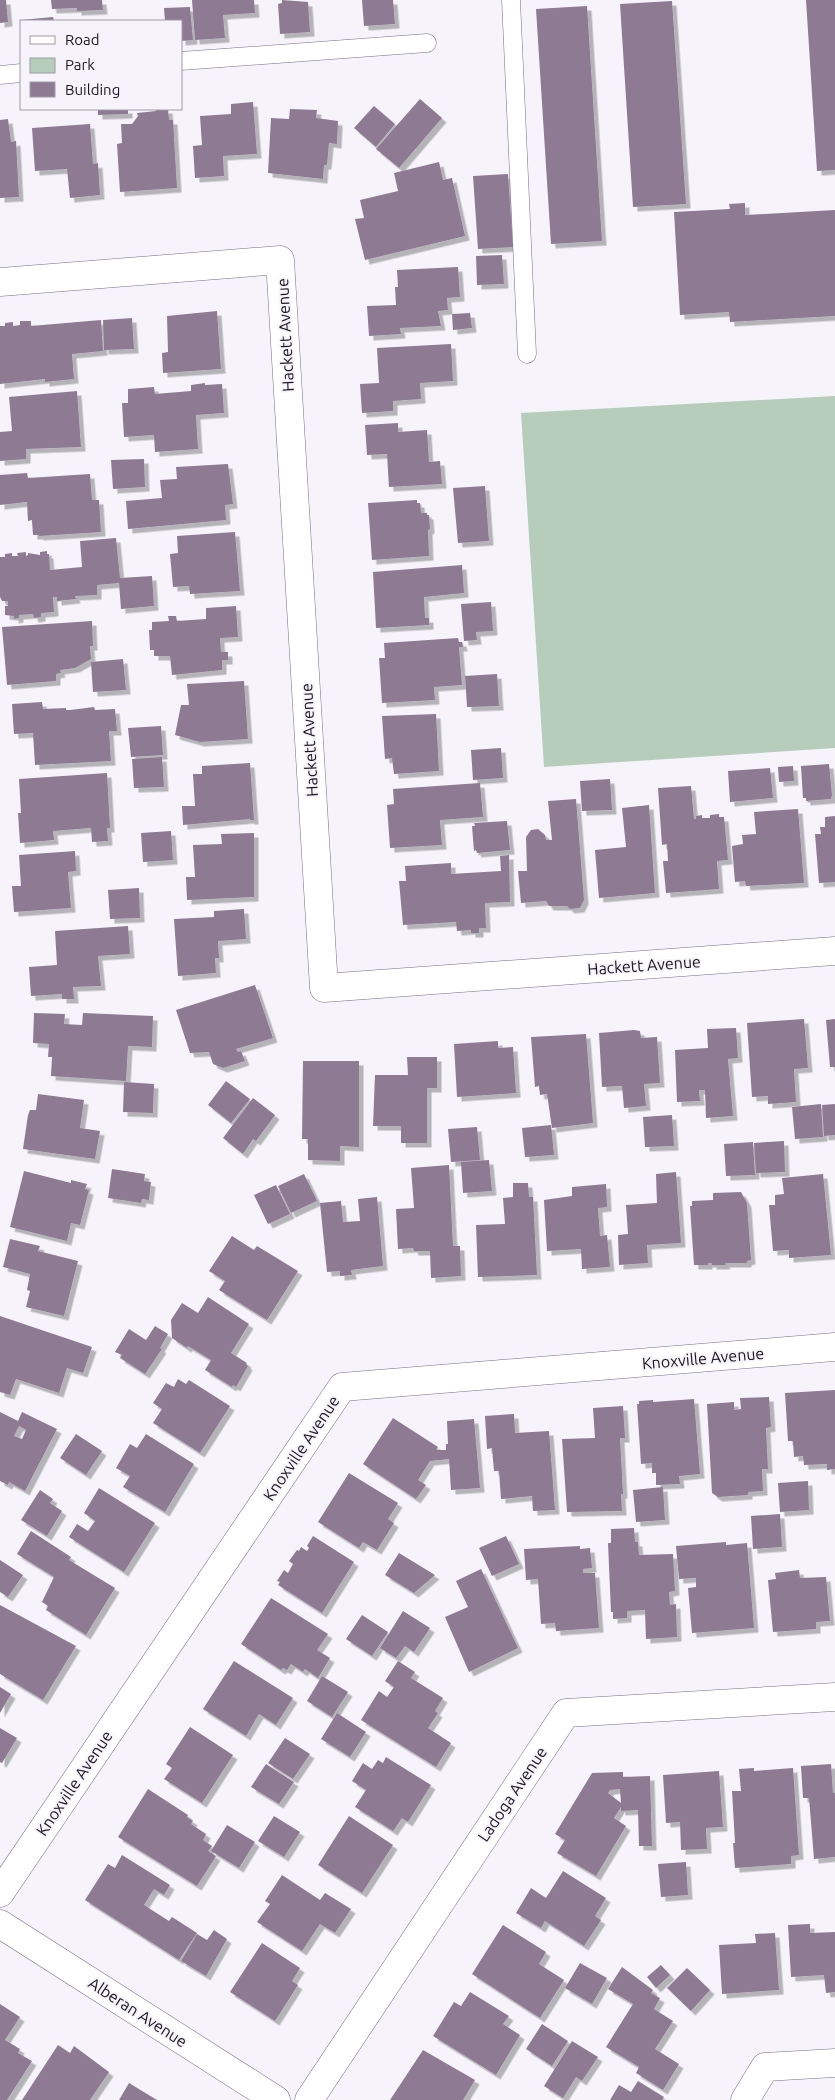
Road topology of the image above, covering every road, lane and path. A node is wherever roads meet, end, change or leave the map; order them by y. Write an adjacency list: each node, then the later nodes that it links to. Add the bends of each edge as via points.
1 (511, 0): 7 (lane)
2 (427, 43): 3 (lane)
3 (182, 61)
4 (20, 73): 5 (lane)
5 (0, 75)
6 (0, 282): 8 (street, Hackett Avenue, via 280,260 324,988)
7 (527, 354)
8 (835, 951)
9 (835, 1347): 11 (street, Knoxville Avenue, via 342,1387)
10 (835, 1697): 15 (street, Ladoga Avenue, via 566,1713)
11 (0, 1893)
12 (0, 1924): 14 (street, Alberan Avenue)
13 (835, 2063): 16 (street, via 764,2067)
14 (276, 2100)
15 (309, 2100)
16 (745, 2100)

